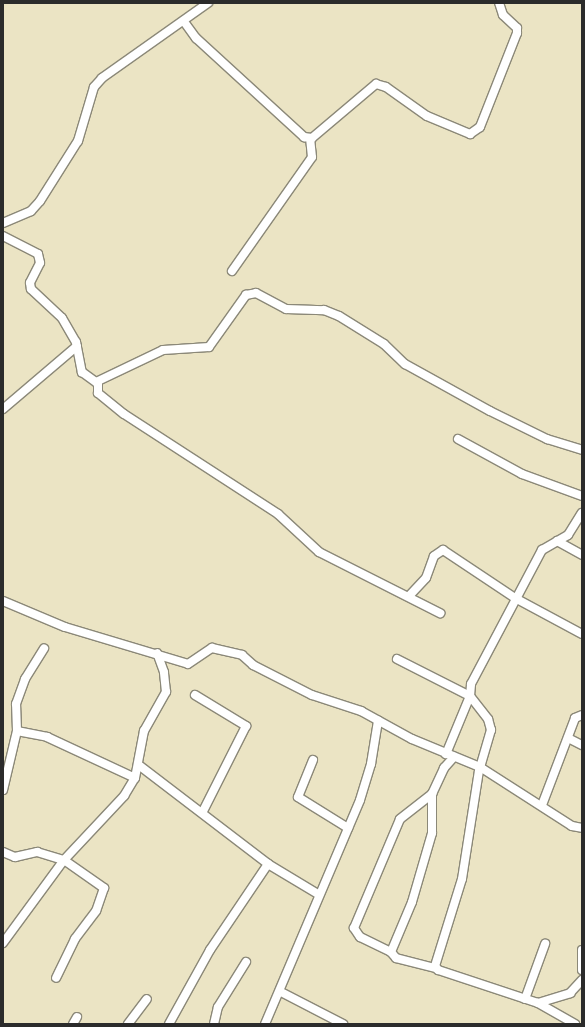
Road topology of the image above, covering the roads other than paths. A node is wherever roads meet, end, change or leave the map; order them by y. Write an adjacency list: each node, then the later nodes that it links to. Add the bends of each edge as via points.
1 (208, 3): 3 (street)
2 (499, 3): 4 (street, via 503,15 518,30 475,134 464,133 427,116 386,87 376,84)
3 (185, 23): 4 (street, via 272,110); 5 (street, via 98,83 78,141 40,201 31,211)
4 (310, 139): 7 (street, via 312,157)
5 (3, 223)
6 (3, 236): 8 (street, via 38,254 40,263 30,283 31,289 62,318)
7 (232, 271)
8 (77, 346): 9 (street, via 82,372); 10 (street)
9 (98, 383): 12 (street, via 163,350 209,347 246,295 256,293 286,309 324,310 334,314 384,344 405,364 490,411 548,439); 17 (street, via 98,393 124,414 278,514 319,552)
10 (3, 409)
11 (458, 439): 13 (street, via 522,474)
12 (582, 450)
13 (582, 496)
14 (582, 513): 15 (street, via 568,535)
15 (557, 541): 16 (street); 18 (street, via 542,550)
16 (582, 555)
17 (410, 595): 18 (street, via 426,578 434,556 443,550); 20 (street)
18 (515, 598): 21 (street); 26 (street, via 477,670)
19 (3, 601): 23 (street, via 65,627)
20 (440, 613)
21 (582, 634)
22 (44, 649): 29 (street, via 25,679 16,704)
23 (157, 653): 28 (street, via 190,664 208,649 227,649 312,695 361,711); 34 (street, via 164,672 166,692 144,731)
24 (397, 659): 26 (street)
25 (195, 695): 40 (street, via 246,726)
26 (470, 696): 32 (street); 35 (street, via 491,724)
27 (581, 712): 30 (street)
28 (378, 721): 32 (street); 42 (street, via 368,777)
29 (17, 731): 36 (street, via 47,736); 37 (street)
30 (568, 738): 31 (street); 39 (street)
31 (582, 744)
32 (450, 756): 35 (street); 38 (street)
33 (313, 760): 42 (street, via 298,797)
34 (140, 766): 36 (street); 40 (street)
35 (480, 767): 39 (street); 52 (street, via 462,879)
36 (135, 778): 44 (street, via 120,801)
37 (3, 790)
38 (432, 794): 50 (street, via 432,833 412,902); 50 (street, via 400,819 354,928 360,937)
39 (542, 805): 41 (street)
40 (202, 813): 45 (street)
41 (582, 827)
42 (348, 828): 46 (street)
43 (3, 852): 44 (street, via 15,857 37,852)
44 (64, 860): 47 (street); 54 (street, via 102,885 105,891)
45 (268, 864): 46 (street); 62 (street, via 210,950)
46 (318, 894): 56 (street)
47 (3, 943)
48 (546, 944): 58 (street)
49 (582, 950): 53 (street)
50 (391, 952): 52 (street, via 396,958)
51 (246, 962): 63 (street, via 218,1007)
52 (435, 968): 58 (street)
53 (582, 970)
54 (56, 978)
55 (582, 980): 59 (street, via 570,993)
56 (282, 992): 60 (street); 64 (street)
57 (147, 999): 61 (street)
58 (525, 999): 59 (street)
59 (538, 1003): 65 (street)
60 (268, 1023)
61 (128, 1024)
62 (169, 1024)
63 (214, 1024)
64 (343, 1024)
65 (575, 1024)

